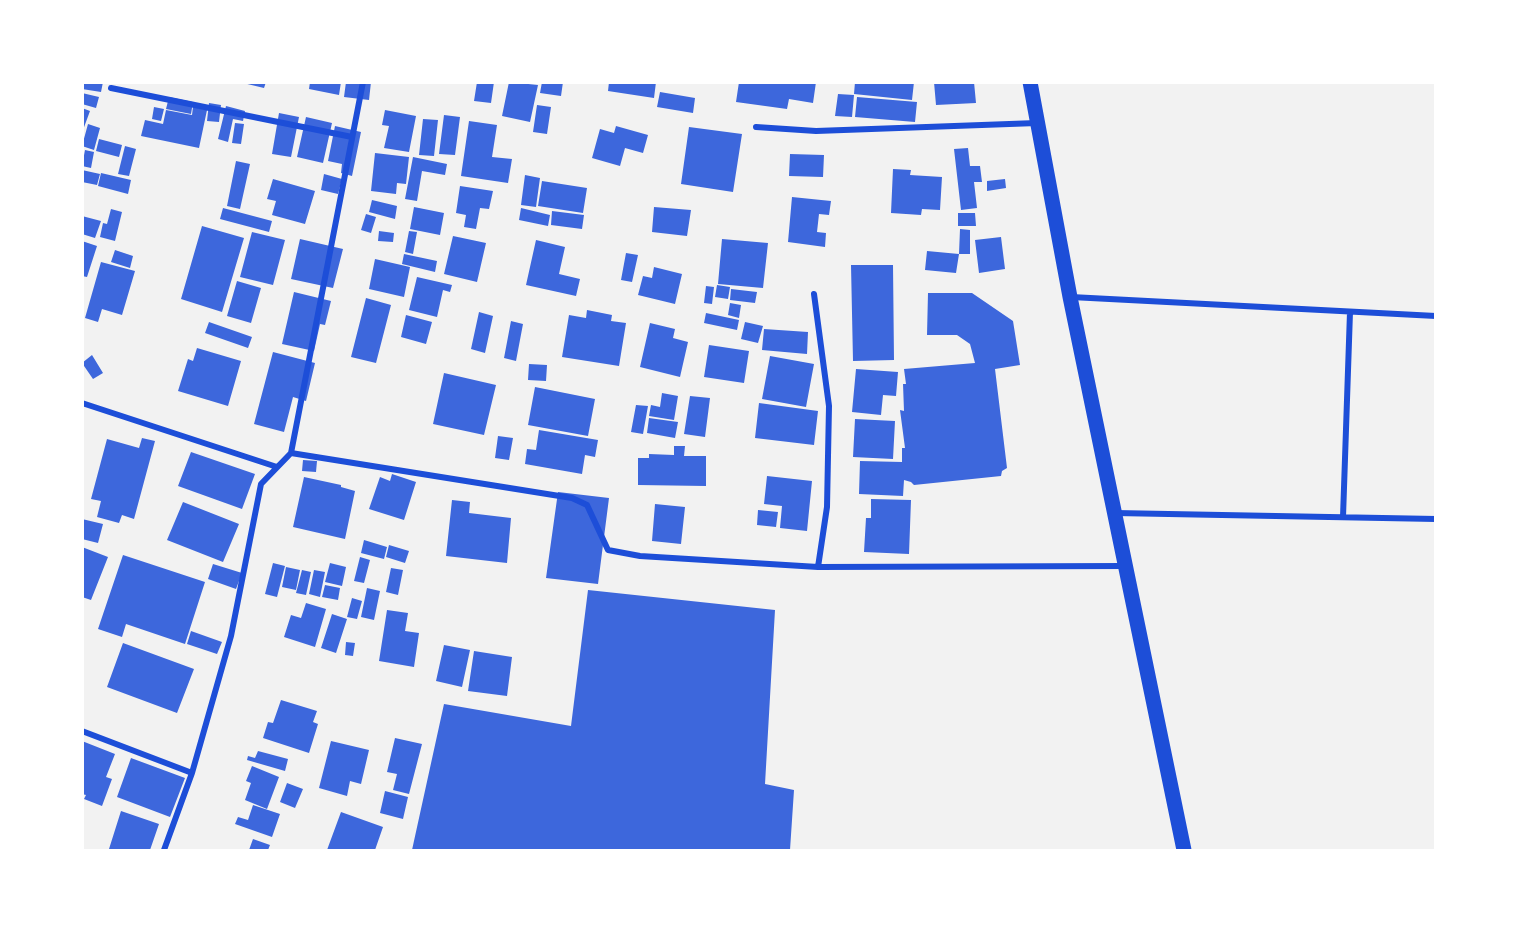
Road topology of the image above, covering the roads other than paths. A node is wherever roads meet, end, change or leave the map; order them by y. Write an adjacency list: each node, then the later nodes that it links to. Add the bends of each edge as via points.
1 (363, 82): 6 (street)
2 (1030, 82): 4 (main road)
3 (111, 88): 6 (street)
4 (1037, 123): 5 (street, via 816,130); 8 (main road)
5 (756, 127)
6 (352, 138): 12 (street)
7 (814, 294): 18 (street, via 829,406 828,507)
8 (1070, 297): 9 (street); 14 (main road)
9 (1350, 312): 10 (street); 15 (street)
10 (1436, 316)
11 (82, 403): 13 (street)
12 (291, 453): 13 (street); 18 (street, via 572,498 587,505 608,550 640,556)
13 (277, 467): 20 (street, via 261,484 231,636)
14 (1115, 513): 15 (street); 17 (main road)
15 (1343, 517): 16 (street)
16 (1436, 519)
17 (1126, 566): 18 (street); 22 (main road)
18 (818, 567)
19 (82, 731): 20 (street)
20 (192, 773): 21 (street)
21 (164, 850)
22 (1184, 850)

